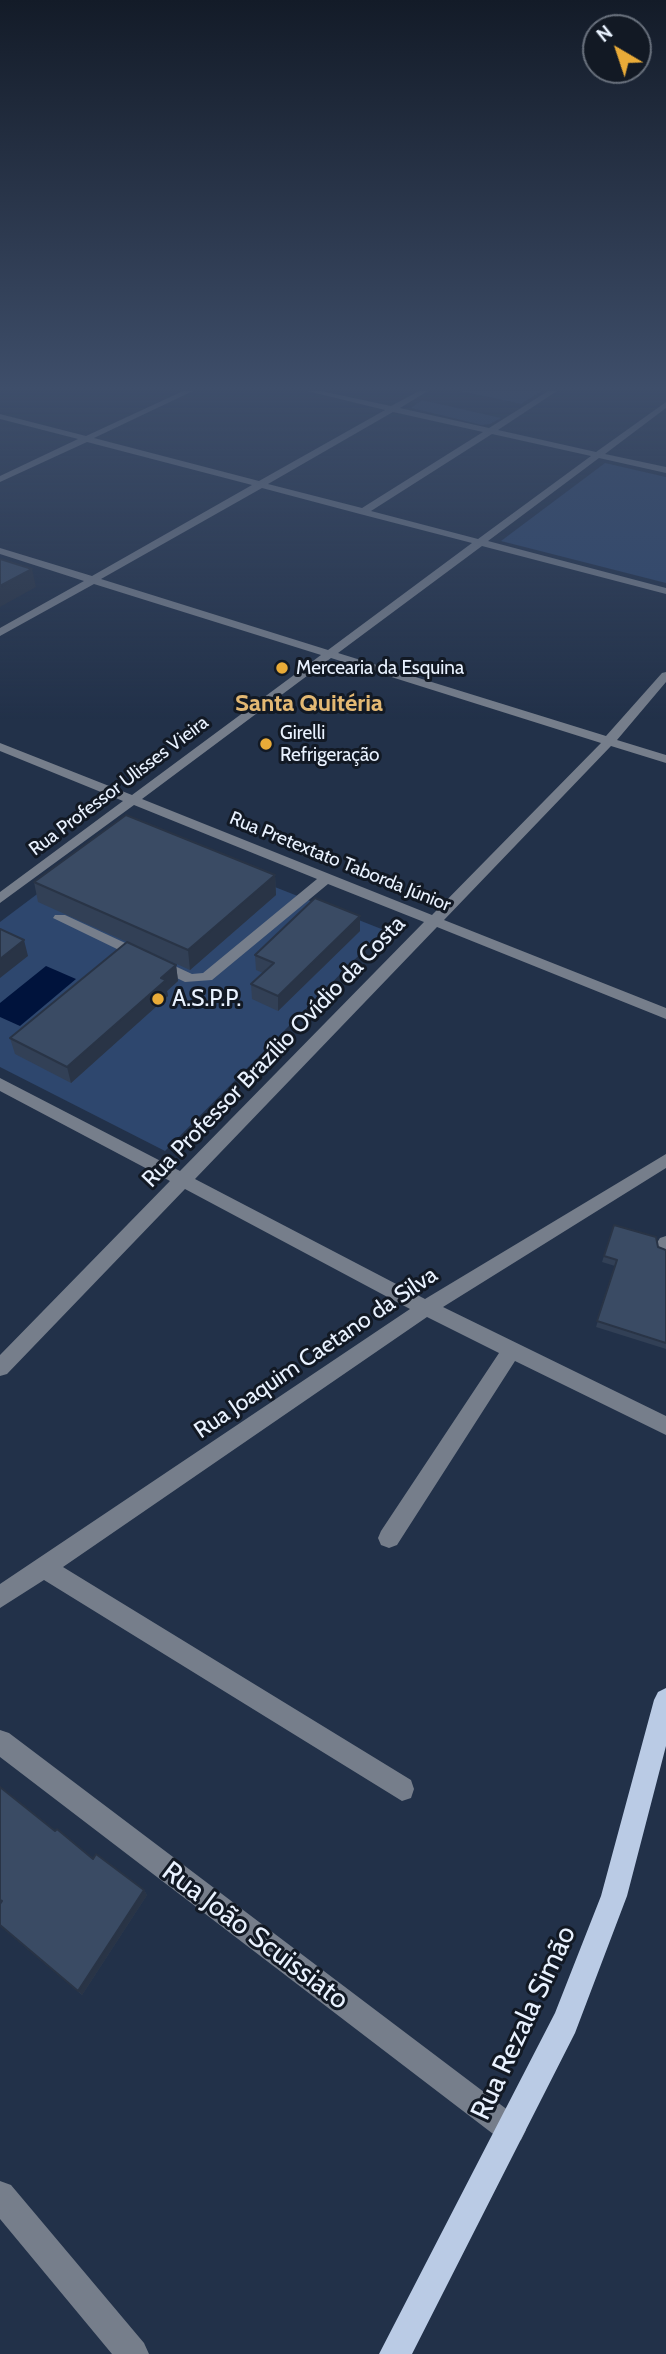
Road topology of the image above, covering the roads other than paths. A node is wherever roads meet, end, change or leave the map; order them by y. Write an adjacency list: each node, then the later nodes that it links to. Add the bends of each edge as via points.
1 (231, 501): 8 (street)
2 (320, 501): 5 (street)
3 (381, 501): 5 (street)
4 (536, 501): 6 (street, Rua Professor Ulisses Vieira)
5 (363, 512): 6 (street)
6 (480, 542): 9 (street); 11 (street, Rua Professor Ulisses Vieira)
7 (0, 551): 8 (street)
8 (92, 580): 10 (street); 11 (street)
9 (666, 591)
10 (0, 633)
11 (329, 654): 13 (street); 16 (street, Rua Professor Ulisses Vieira)
12 (666, 675): 13 (street, Rua Professor Brazílio Ovídio da Costa)
13 (609, 741): 15 (street); 20 (street, Rua Professor Brazílio Ovídio da Costa)
14 (0, 747): 16 (street, Rua Pretextato Taborda Júnior)
15 (666, 759)
16 (132, 800): 17 (street, Rua Pretextato Taborda Júnior); 18 (street, Rua Professor Ulisses Vieira)
17 (327, 878): 19 (street, via 207,977 190,979); 20 (street, Rua Pretextato Taborda Júnior)
18 (2, 896)
19 (60, 918)
20 (434, 920): 21 (street, Rua Pretextato Taborda Júnior); 24 (street, Rua Professor Brazílio Ovídio da Costa)
21 (666, 1014)
22 (0, 1084): 24 (street)
23 (666, 1160): 25 (street, Rua Joaquim Caetano da Silva)
24 (184, 1178): 25 (street); 27 (street, Rua Professor Brazílio Ovídio da Costa)
25 (426, 1308): 26 (street); 30 (street, Rua Joaquim Caetano da Silva)
26 (512, 1349): 28 (street); 29 (street)
27 (0, 1368)
28 (666, 1426)
29 (389, 1538)
30 (42, 1567): 31 (street, Rua Joaquim Caetano da Silva); 34 (street)
31 (0, 1597)
32 (666, 1700): 35 (main road, Rua Rezala Simão, via 593,1958)
33 (0, 1742): 35 (street, Rua João Scuissiato)
34 (402, 1789)
35 (511, 2130): 38 (main road, Rua Rezala Simão)
36 (0, 2196): 37 (street)
37 (133, 2354)
38 (395, 2354)

